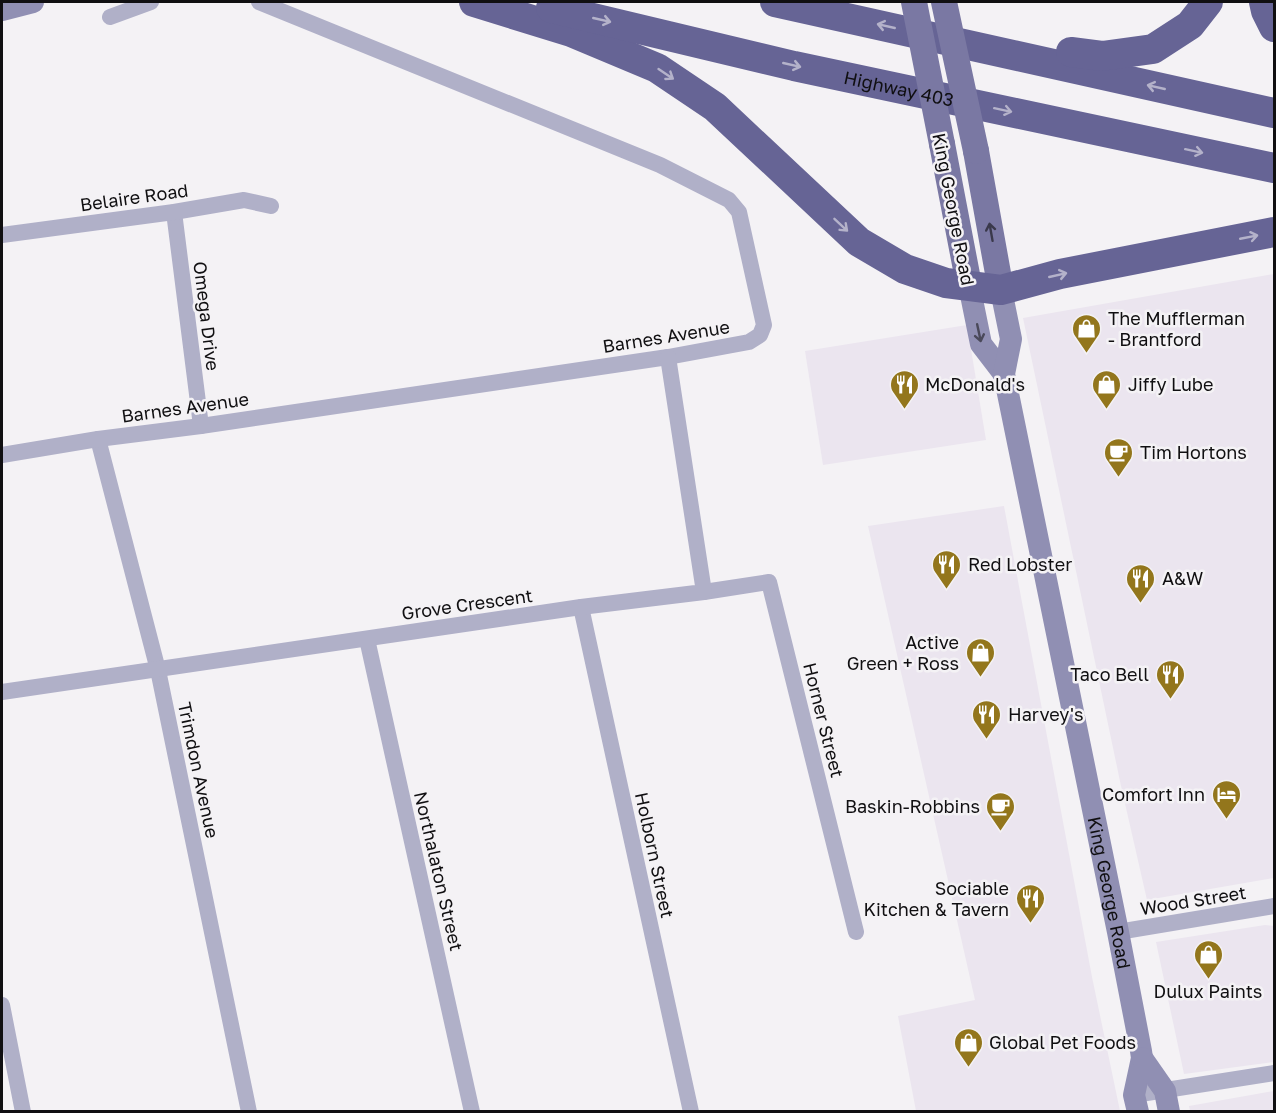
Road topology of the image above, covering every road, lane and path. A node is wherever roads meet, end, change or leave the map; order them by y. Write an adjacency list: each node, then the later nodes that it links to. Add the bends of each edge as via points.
1 (33, 2): 11 (main road)
2 (151, 2): 12 (street)
3 (259, 2): 23 (street, Barnes Avenue, via 660,165 729,200 739,212 764,326 760,335 749,342)
4 (474, 2): 21 (highway, one-way to 21, via 571,32 657,68 715,107 859,242 905,269 946,283)
5 (525, 2): 16 (highway, Highway 403, one-way to 16, via 794,66)
6 (775, 2): 14 (highway, one-way to 6)
7 (914, 2): 21 (main road, King George Road, bridge)
8 (944, 2): 22 (main road, King George Road, one-way to 8, bridge)
9 (1208, 2): 14 (highway, via 1190,25 1152,49 1102,56 1008,43)
10 (1264, 2): 13 (highway)
11 (2, 10)
12 (110, 16)
13 (1275, 27)
14 (964, 44): 15 (highway, one-way to 14)
15 (1275, 113)
16 (1275, 168)
17 (271, 206): 18 (street, Belaire Road, via 244,201)
18 (174, 212): 20 (street, Belaire Road); 25 (street, Omega Drive)
19 (1275, 232): 22 (highway, one-way to 19, via 1060,274)
20 (2, 235)
21 (969, 285): 22 (highway); 24 (main road, King George Road, one-way to 24, via 981,344)
22 (1001, 290): 24 (main road, King George Road, via 1011,339)
23 (668, 357): 25 (street, Barnes Avenue); 28 (street)
24 (1004, 374): 35 (main road, King George Road)
25 (201, 426): 26 (street, Barnes Avenue)
26 (98, 439): 27 (street, Barnes Avenue); 31 (street, Trimdon Avenue)
27 (2, 454)
28 (704, 592): 29 (street, Grove Crescent); 34 (street, Horner Street, via 769,582)
29 (581, 608): 30 (street, Grove Crescent); 44 (street, Holborn Street)
30 (367, 639): 31 (street, Grove Crescent); 43 (street, Northalaton Street)
31 (158, 670): 32 (street, Grove Crescent); 42 (street, Trimdon Avenue)
32 (2, 692)
33 (1275, 906): 35 (street, Wood Street)
34 (856, 932)
35 (1118, 932): 37 (main road, King George Road)
36 (2, 1005): 41 (street)
37 (1142, 1058): 39 (main road, King George Road); 40 (main road, King George Road)
38 (1275, 1073): 39 (street)
39 (1167, 1101): 40 (street)
40 (1136, 1103)
41 (23, 1112)
42 (249, 1112)
43 (472, 1112)
44 (691, 1112)

